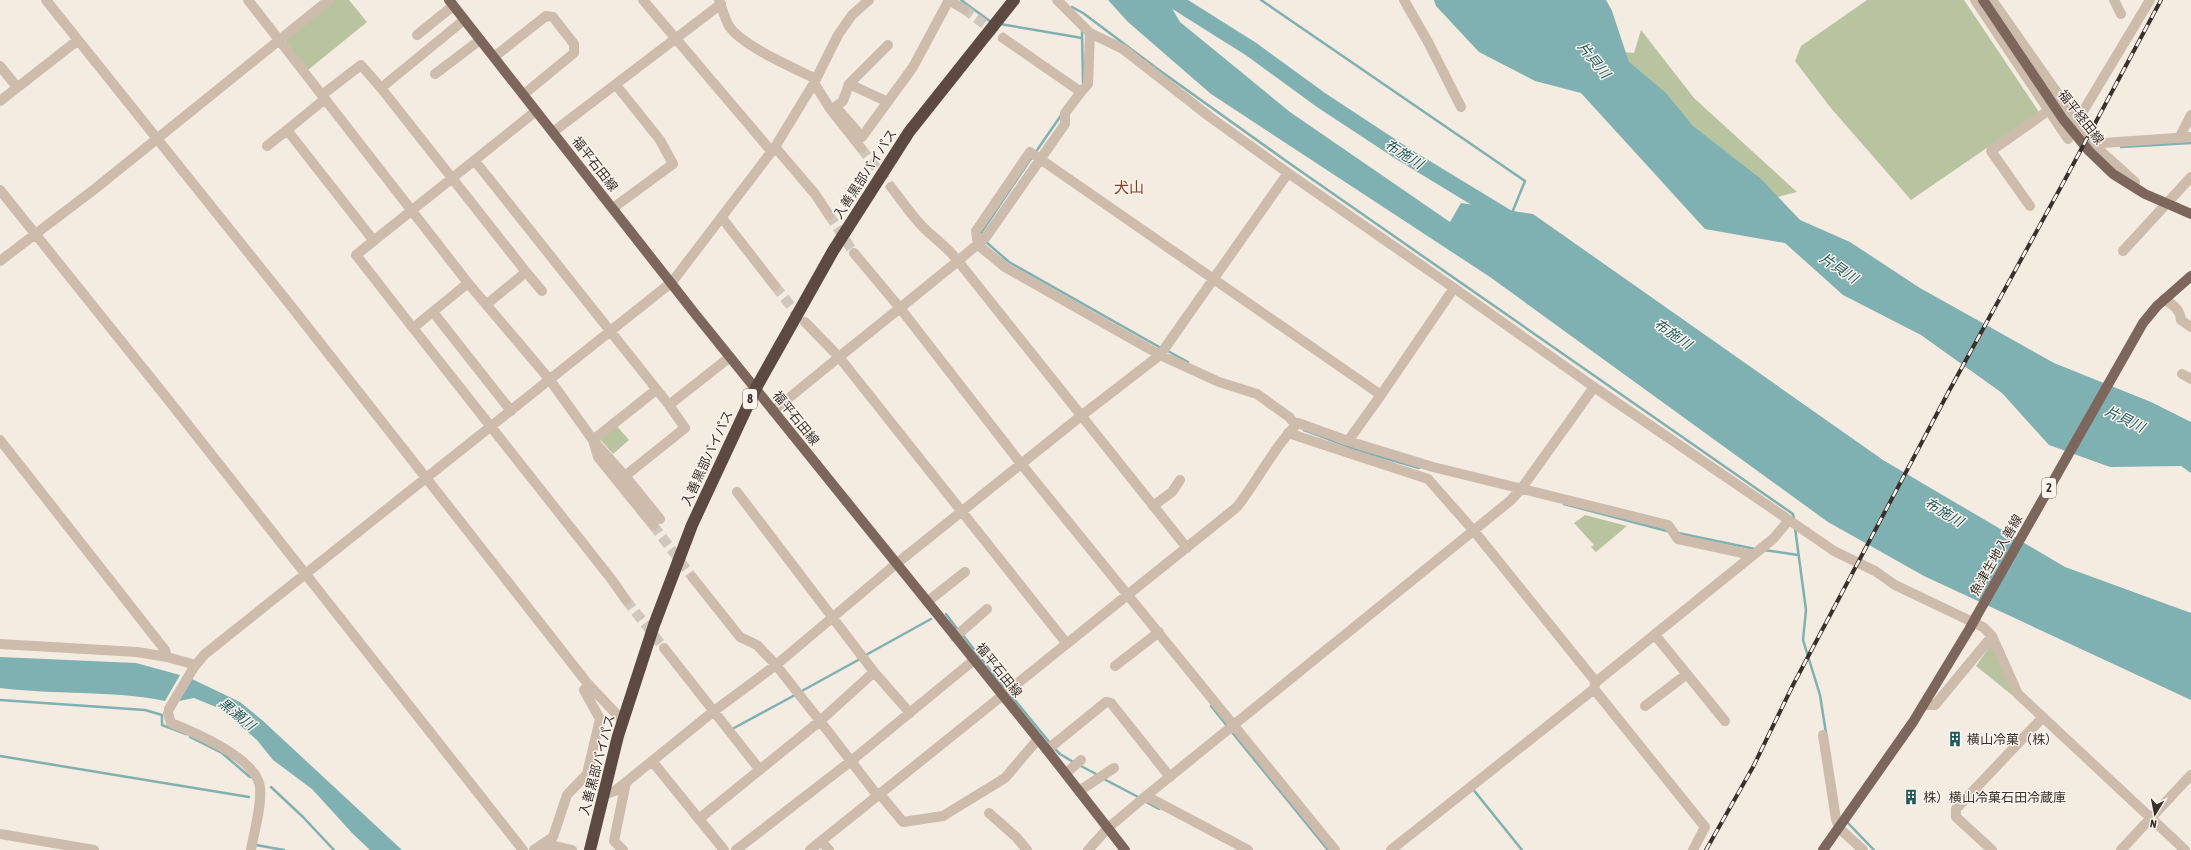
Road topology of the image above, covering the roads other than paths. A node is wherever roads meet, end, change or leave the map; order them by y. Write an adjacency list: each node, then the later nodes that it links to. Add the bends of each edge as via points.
1 (46, 0): 25 (street)
2 (248, 0): 23 (street)
3 (329, 0): 23 (street)
4 (643, 0): 24 (street)
5 (869, 0): 31 (street, via 852,15 838,35)
6 (949, 0): 17 (street); 40 (street, via 924,50)
7 (1014, 0): 100 (highway, 入善黒部バイパス / 8, via 909,132 833,251)
8 (1057, 0): 20 (street)
9 (1404, 0): 41 (street)
10 (1975, 0): 43 (street)
11 (1983, 0): 65 (main road, 福平経田線, via 2063,119 2089,151 2113,174)
12 (1992, 0): 46 (street)
13 (2114, 0): 18 (street)
14 (2150, 0): 46 (street)
15 (720, 2): 24 (street); 31 (street, via 729,26 736,33 769,56)
16 (451, 3): 19 (main road, 福平石田線); 21 (street)
17 (964, 9)
18 (2121, 14)
19 (464, 20): 26 (main road, 福平石田線); 35 (street)
20 (1090, 33): 36 (street, via 1088,84); 59 (street, via 1123,49 1210,117)
21 (417, 35)
22 (1003, 38): 36 (street)
23 (279, 39): 38 (street); 50 (street)
24 (675, 39): 33 (street); 56 (street)
25 (78, 40): 34 (street); 50 (street)
26 (480, 40): 28 (main road, 福平石田線); 30 (street)
27 (888, 45): 32 (street)
28 (494, 57): 37 (main road, 福平石田線); 37 (street, via 546,16 553,17 574,44 574,53)
29 (0, 66): 34 (street)
30 (435, 74)
31 (815, 81): 42 (street); 56 (street)
32 (849, 84): 40 (street); 42 (street, via 843,101)
33 (616, 85): 48 (street); 67 (street, via 660,140 673,164)
34 (17, 87): 39 (street)
35 (380, 88): 38 (street, via 361,64); 61 (street)
36 (1081, 92): 57 (street, via 1065,113 1065,124)
37 (523, 94): 44 (main road, 福平石田線)
38 (323, 97): 47 (street); 68 (street)
39 (0, 101)
40 (888, 102): 42 (street, via 862,138)
41 (1461, 107)
42 (833, 108): 55 (street)
43 (2048, 110): 52 (street); 66 (street, via 1992,151)
44 (536, 111): 48 (main road, 福平石田線); 58 (street)
45 (2191, 116): 51 (street)
46 (2076, 123): 53 (street)
47 (287, 130): 54 (street); 73 (street)
48 (554, 132): 67 (main road, 福平石田線)
49 (2191, 137): 51 (street)
50 (156, 138): 72 (street, via 96,188); 115 (street)
51 (2179, 138): 53 (street)
52 (2068, 139)
53 (2094, 145): 62 (street)
54 (267, 146)
55 (861, 148)
56 (773, 150): 70 (street, via 815,194); 71 (street)
57 (1041, 158): 74 (street); 81 (street)
58 (475, 161): 61 (street); 94 (street)
59 (1288, 173): 81 (street); 85 (street)
60 (2191, 177): 65 (street)
61 (452, 179): 68 (street); 79 (street)
62 (2135, 182)
63 (891, 187): 78 (street, via 911,213)
64 (0, 190): 72 (street)
65 (2166, 204): 69 (main road, 福平経田線); 75 (street)
66 (2030, 206)
67 (613, 208): 82 (main road, 福平石田線)
68 (413, 210): 73 (street); 83 (street)
69 (2191, 214)
70 (829, 215)
71 (722, 218): 82 (street); 84 (street)
72 (34, 234): 77 (street); 127 (street)
73 (374, 241): 93 (street, via 356,255)
74 (978, 245): 78 (street); 95 (street, via 1005,267)
75 (2123, 251)
76 (854, 252): 89 (street)
77 (0, 261)
78 (958, 261): 89 (street); 106 (street)
79 (526, 272): 86 (street); 88 (street)
80 (2191, 276): 87 (main road, 魚津生地入善線 / 2)
81 (1212, 279): 95 (street); 102 (street)
82 (672, 282): 94 (street); 96 (main road, 福平石田線)
83 (468, 283): 88 (street); 90 (street)
84 (775, 286)
85 (1454, 288): 99 (street); 102 (street)
86 (542, 291)
87 (2164, 299): 92 (street, via 2180,312 2181,320); 152 (main road, 魚津生地入善線 / 2, bridge, via 2143,324)
88 (487, 304): 98 (street)
89 (900, 308): 97 (street); 113 (street)
90 (432, 312): 93 (street); 104 (street)
91 (805, 322): 97 (street)
92 (2191, 327)
93 (413, 328): 108 (street)
94 (610, 332): 98 (street); 101 (street)
95 (1160, 355): 106 (street); 107 (street, via 1219,382 1257,394)
96 (730, 357): 100 (main road, 福平石田線); 103 (street)
97 (839, 357): 105 (street); 120 (street)
98 (550, 380): 104 (street); 111 (street)
99 (1594, 387): 117 (street); 121 (street)
100 (756, 388): 105 (main road, 福平石田線); 156 (highway, 入善黒部バイパス / 8, via 692,525 654,625)
101 (656, 390): 103 (street); 111 (street)
102 (1381, 395): 112 (street)
103 (669, 406): 114 (street, via 684,428)
104 (512, 411): 108 (street)
105 (773, 411): 125 (main road, 福平石田線)
106 (1081, 416): 113 (street); 119 (street)
107 (1296, 425): 109 (street); 112 (street, via 1298,423)
108 (491, 427): 115 (street); 130 (street)
109 (1288, 433): 122 (street, via 1428,479); 123 (street, via 1256,483 1237,507)
110 (0, 440): 141 (street, via 160,643)
111 (593, 440): 114 (street); 114 (street, via 598,457 657,522)
112 (1348, 441): 117 (street, via 1433,468)
113 (1022, 465): 120 (street); 129 (street)
114 (625, 476)
115 (427, 478): 127 (street); 148 (street)
116 (1180, 480): 119 (street, via 1172,492)
117 (1521, 489): 122 (street); 124 (street, via 1668,525 1678,539)
118 (738, 492): 133 (street)
119 (1153, 506): 123 (street)
120 (962, 512): 125 (street); 139 (street)
121 (1789, 520): 124 (street, via 1773,539); 136 (street, via 1834,551 1875,571 1894,585 1983,627)
122 (1474, 531): 149 (street); 159 (street)
123 (1187, 548): 129 (street)
124 (1752, 555): 135 (street)
125 (896, 564): 131 (main road, 福平石田線); 133 (street)
126 (965, 572): 131 (street)
127 (306, 575): 144 (street, via 205,654); 185 (street)
128 (693, 578): 143 (street, via 740,637 757,645)
129 (1128, 594): 134 (street); 139 (street)
130 (626, 600)
131 (927, 602): 137 (main road, 福平石田線)
132 (987, 609): 137 (street)
133 (833, 618): 143 (street); 146 (street)
134 (1159, 632): 145 (street); 159 (street)
135 (1655, 635): 147 (street); 149 (street)
136 (1992, 636): 152 (street, via 1935,705); 155 (street, via 2018,694)
137 (955, 637): 142 (main road, 福平石田線)
138 (0, 644): 141 (street, via 137,652)
139 (1067, 644): 150 (street)
140 (664, 648): 153 (street)
141 (167, 657): 144 (street)
142 (974, 660): 150 (main road, 福平石田線); 154 (street)
143 (776, 665): 153 (street); 157 (street)
144 (195, 666): 184 (street, via 169,711 172,723 207,738 251,769 258,778 259,801)
145 (1115, 666)
146 (874, 672): 154 (street); 157 (street)
147 (1687, 674): 151 (street); 158 (street)
148 (588, 684): 156 (street); 186 (street, via 584,690 600,720 587,774 567,794 553,837)
149 (1595, 686): 200 (street); 201 (street, via 1705,827)
150 (1003, 696): 161 (main road, 福平石田線); 173 (street)
151 (1645, 706)
152 (1923, 706): 180 (main road, 魚津生地入善線 / 2)
153 (714, 711): 164 (street); 167 (street)
154 (910, 713): 165 (street)
155 (2042, 717): 177 (street); 204 (street, via 1956,809 1956,817)
156 (622, 721): 174 (highway, 入善黒部バイパス / 8)
157 (820, 721): 165 (street); 167 (street)
158 (1725, 721)
159 (1234, 725): 170 (street); 199 (street)
160 (1823, 735): 180 (street, via 1833,810)
161 (1038, 739): 162 (main road, 福平石田線); 173 (street, via 1005,778 943,816 903,822)
162 (1047, 750): 168 (main road, 福平石田線); 170 (street, via 1106,702 1111,703)
163 (1081, 760): 168 (street)
164 (652, 761): 171 (street); 178 (street)
165 (851, 761): 173 (street); 192 (street)
166 (1114, 768): 172 (street)
167 (760, 770): 178 (street)
168 (1066, 773): 172 (main road, 福平石田線)
169 (2191, 775): 177 (street)
170 (1170, 777): 175 (street)
171 (626, 782): 174 (street, via 615,792); 190 (street, via 614,841)
172 (1080, 791): 179 (main road, 福平石田線)
173 (878, 794): 182 (street)
174 (603, 795): 189 (highway, 入善黒部バイパス / 8)
175 (1146, 796): 179 (street); 198 (street)
176 (989, 813): 195 (street, via 1016,836)
177 (2151, 818): 205 (street); 206 (street)
178 (699, 819): 191 (street)
179 (1108, 828): 196 (street); 197 (main road, 福平石田線)
180 (1840, 828): 202 (main road, 魚津生地入善線 / 2); 203 (street)
181 (0, 834): 183 (street)
182 (821, 841): 193 (street); 194 (street)
183 (94, 850)
184 (251, 850)
185 (523, 850)
186 (534, 850)
187 (547, 850): 188 (street, via 556,846)
188 (572, 850)
189 (590, 850)
190 (623, 850)
191 (724, 850)
192 (736, 850)
193 (810, 850)
194 (829, 850)
195 (1027, 850)
196 (1088, 850)
197 (1125, 850)
198 (1248, 850)
199 (1335, 850)
200 (1391, 850)
201 (1693, 850)
202 (1823, 850)
203 (1864, 850)
204 (1992, 850)
205 (2121, 850)
206 (2185, 850)

